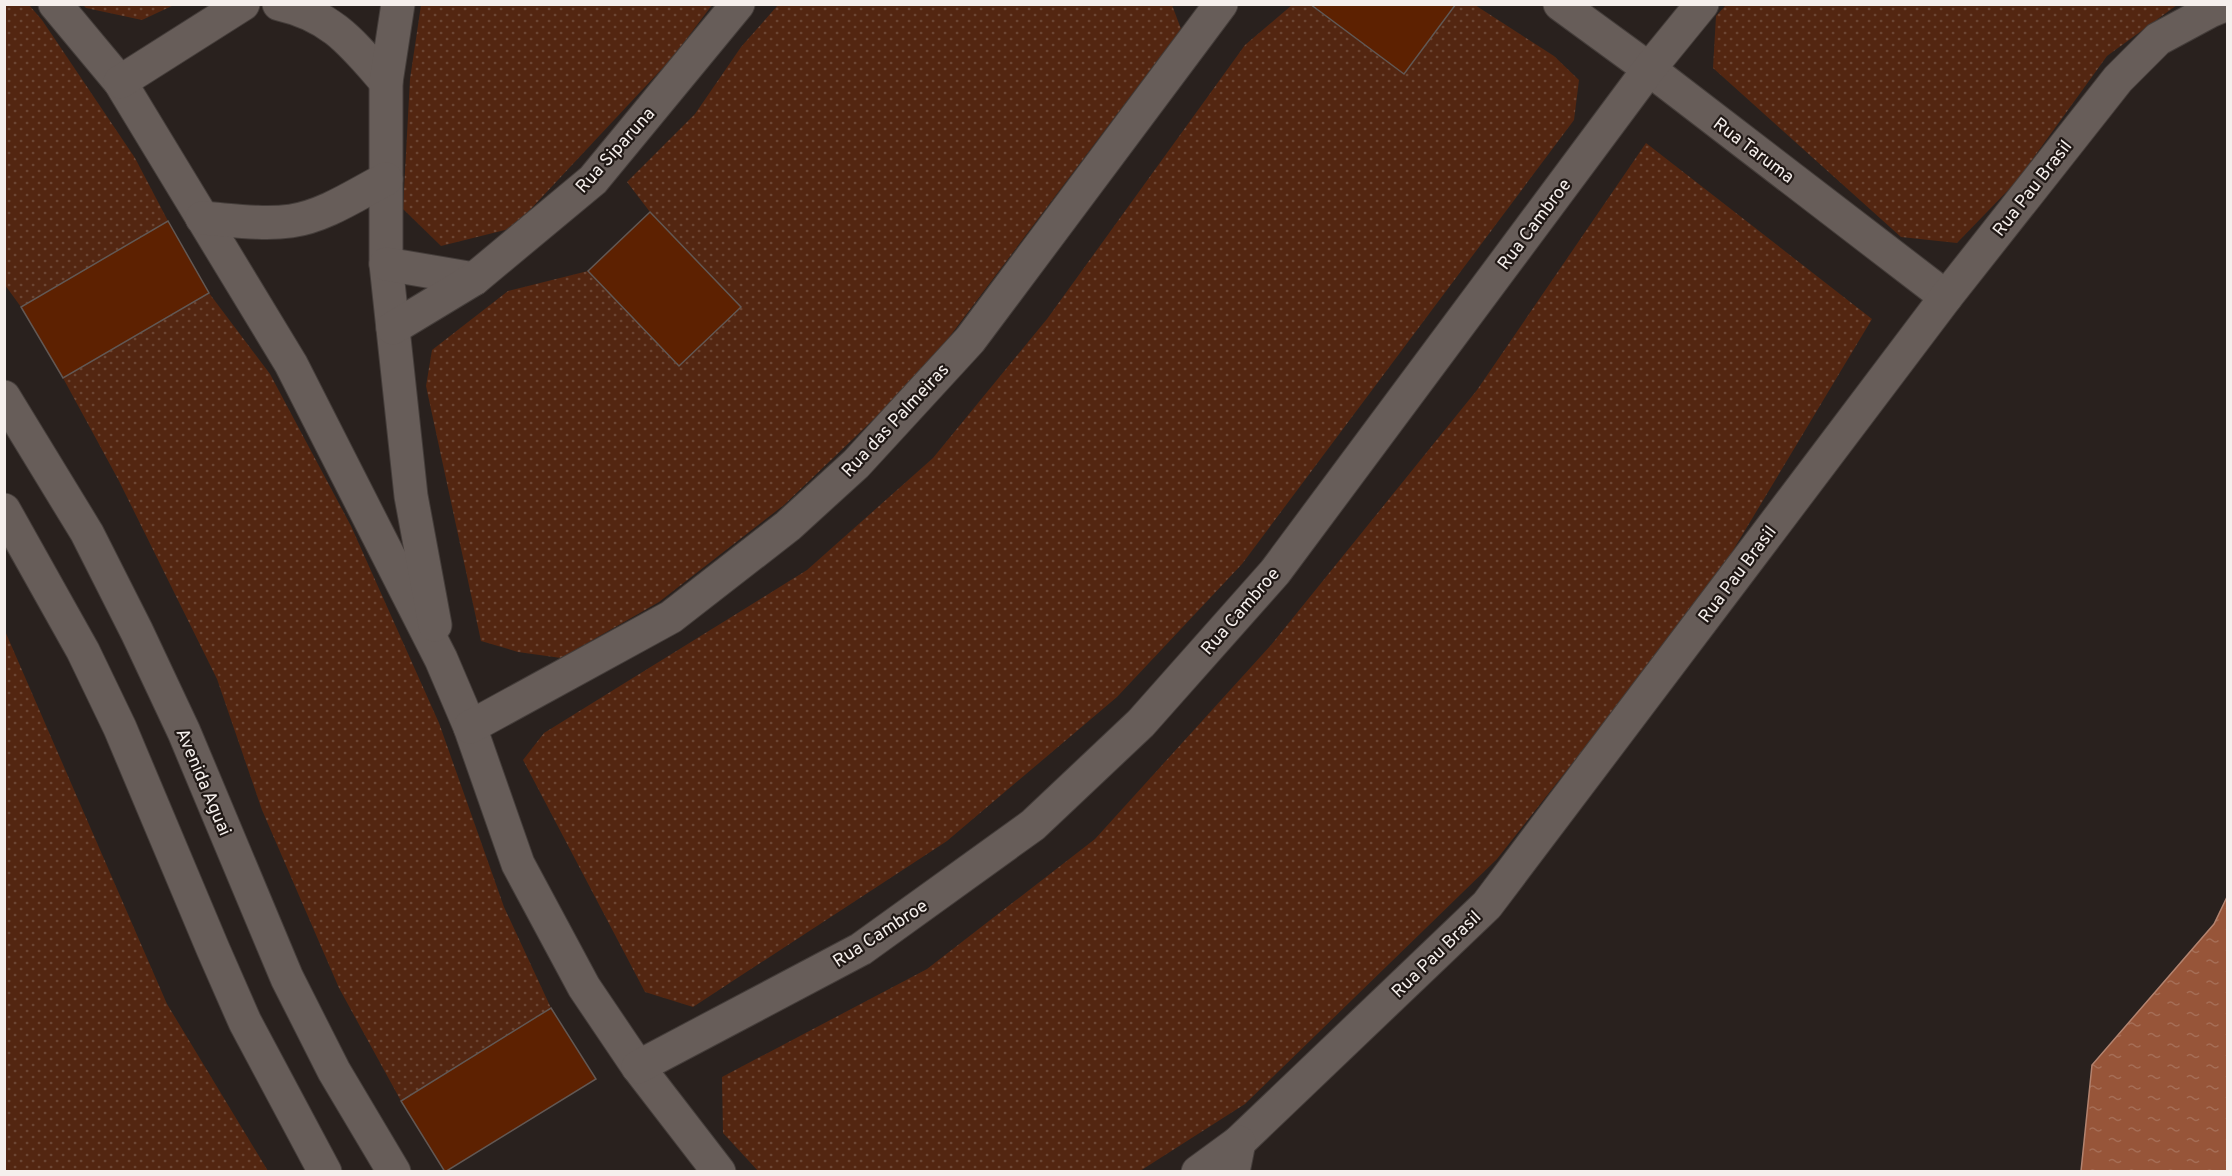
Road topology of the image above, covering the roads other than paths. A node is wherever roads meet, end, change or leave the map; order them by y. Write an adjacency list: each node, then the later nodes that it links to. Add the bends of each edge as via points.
1 (55, 4): 11 (street)
2 (243, 4): 11 (street)
3 (279, 4): 12 (street, via 327,22 348,38)
4 (398, 4): 12 (street)
5 (738, 4): 16 (street, Rua Siparuna, via 593,180)
6 (1221, 4): 22 (street, Rua das Palmeiras, via 970,340 856,464 788,526 671,617)
7 (1560, 4): 10 (street, Rua Taruma)
8 (1702, 4): 10 (street, Rua Cambroe)
9 (2227, 4): 17 (street, Rua Pau Brasil, via 2158,39 2118,79)
10 (1649, 69): 17 (street, Rua Taruma); 23 (street, Rua Cambroe, via 1275,572 1141,723 1033,825 861,949)
11 (120, 82): 14 (street)
12 (386, 82): 13 (street)
13 (386, 179): 14 (street, via 328,209 293,221 254,223); 15 (street)
14 (202, 218): 21 (street, via 291,364)
15 (386, 264): 16 (street); 18 (street)
16 (474, 279): 18 (street, Rua Siparuna)
17 (1946, 297): 24 (street, Rua Pau Brasil, via 1487,905)
18 (393, 328): 21 (street, via 411,496)
19 (4, 397): 26 (street, Avenida Aguai, via 87,533 137,632 184,732 287,978 334,1071)
20 (4, 510): 25 (street, via 83,651 120,728 245,1022)
21 (441, 660): 22 (street)
22 (470, 727): 23 (street, via 518,864 584,987)
23 (638, 1067): 27 (street)
24 (1236, 1157): 28 (street, Rua Pau Brasil)
25 (325, 1172)
26 (394, 1172)
27 (719, 1172)
28 (1198, 1172)

